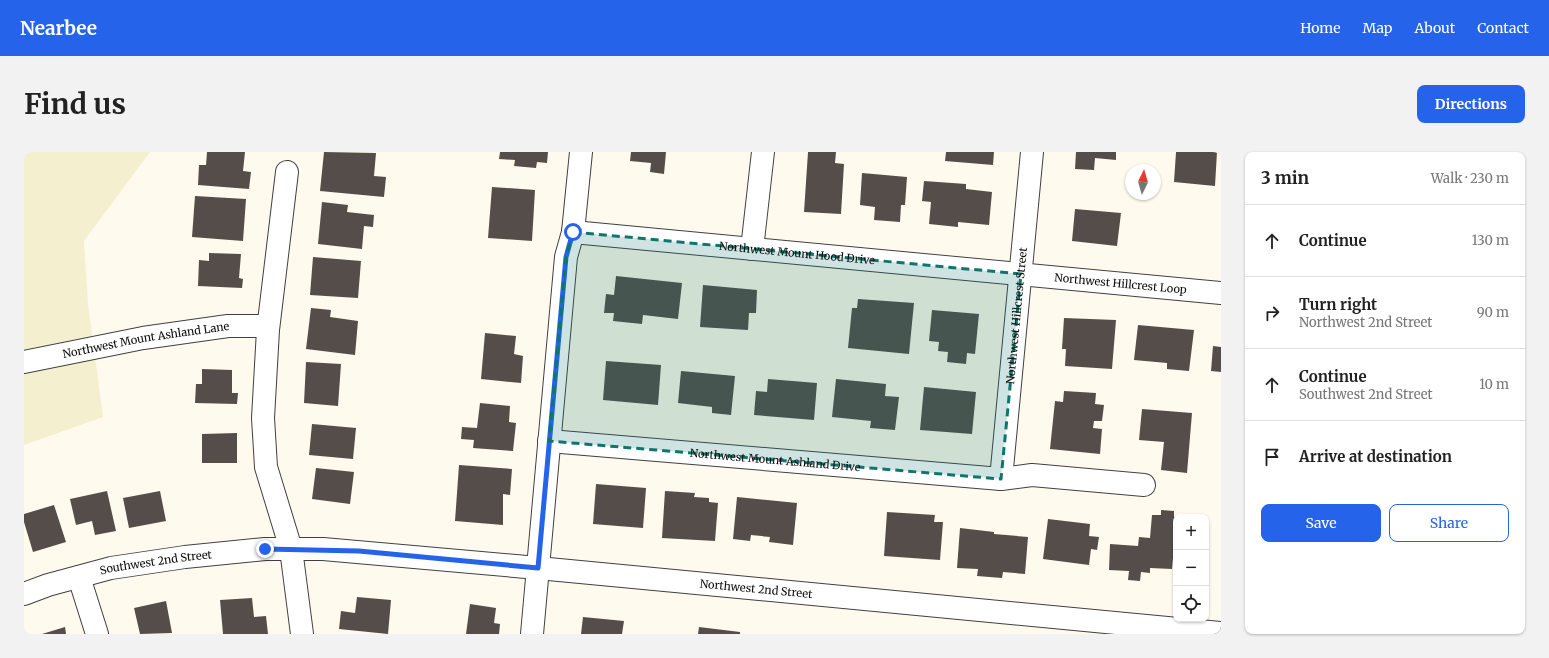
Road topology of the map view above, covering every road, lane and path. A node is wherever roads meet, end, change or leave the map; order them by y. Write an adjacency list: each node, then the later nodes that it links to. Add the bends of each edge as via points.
1 (581, 152): 5 (street)
2 (763, 152): 6 (street)
3 (1032, 152): 7 (street, Northwest Hillcrest Street)
4 (287, 172): 9 (street)
5 (573, 232): 6 (street, Northwest Mount Hood Drive); 11 (street, via 566,257)
6 (752, 249): 7 (street, Northwest Mount Hood Drive)
7 (1021, 274): 8 (street, Northwest Hillcrest Loop); 12 (street, Northwest Hillcrest Street)
8 (1221, 293)
9 (268, 326): 10 (street, Northwest Mount Ashland Lane, via 228,326 143,338); 14 (street, via 263,418 266,467)
10 (24, 362)
11 (549, 441): 12 (street, Northwest Mount Ashland Drive); 15 (street)
12 (1001, 479): 13 (street, Northwest Mount Ashland Drive, via 1032,475)
13 (1144, 485)
14 (291, 549): 15 (street, Northwest 2nd Street, via 359,551); 16 (street, Southwest 2nd Street, via 185,557 111,568); 20 (street)
15 (538, 568): 18 (street, Northwest 2nd Street); 21 (street)
16 (79, 577): 17 (street, Southwest 2nd Street); 19 (street)
17 (24, 594)
18 (1221, 633)
19 (97, 634)
20 (302, 634)
21 (532, 634)

